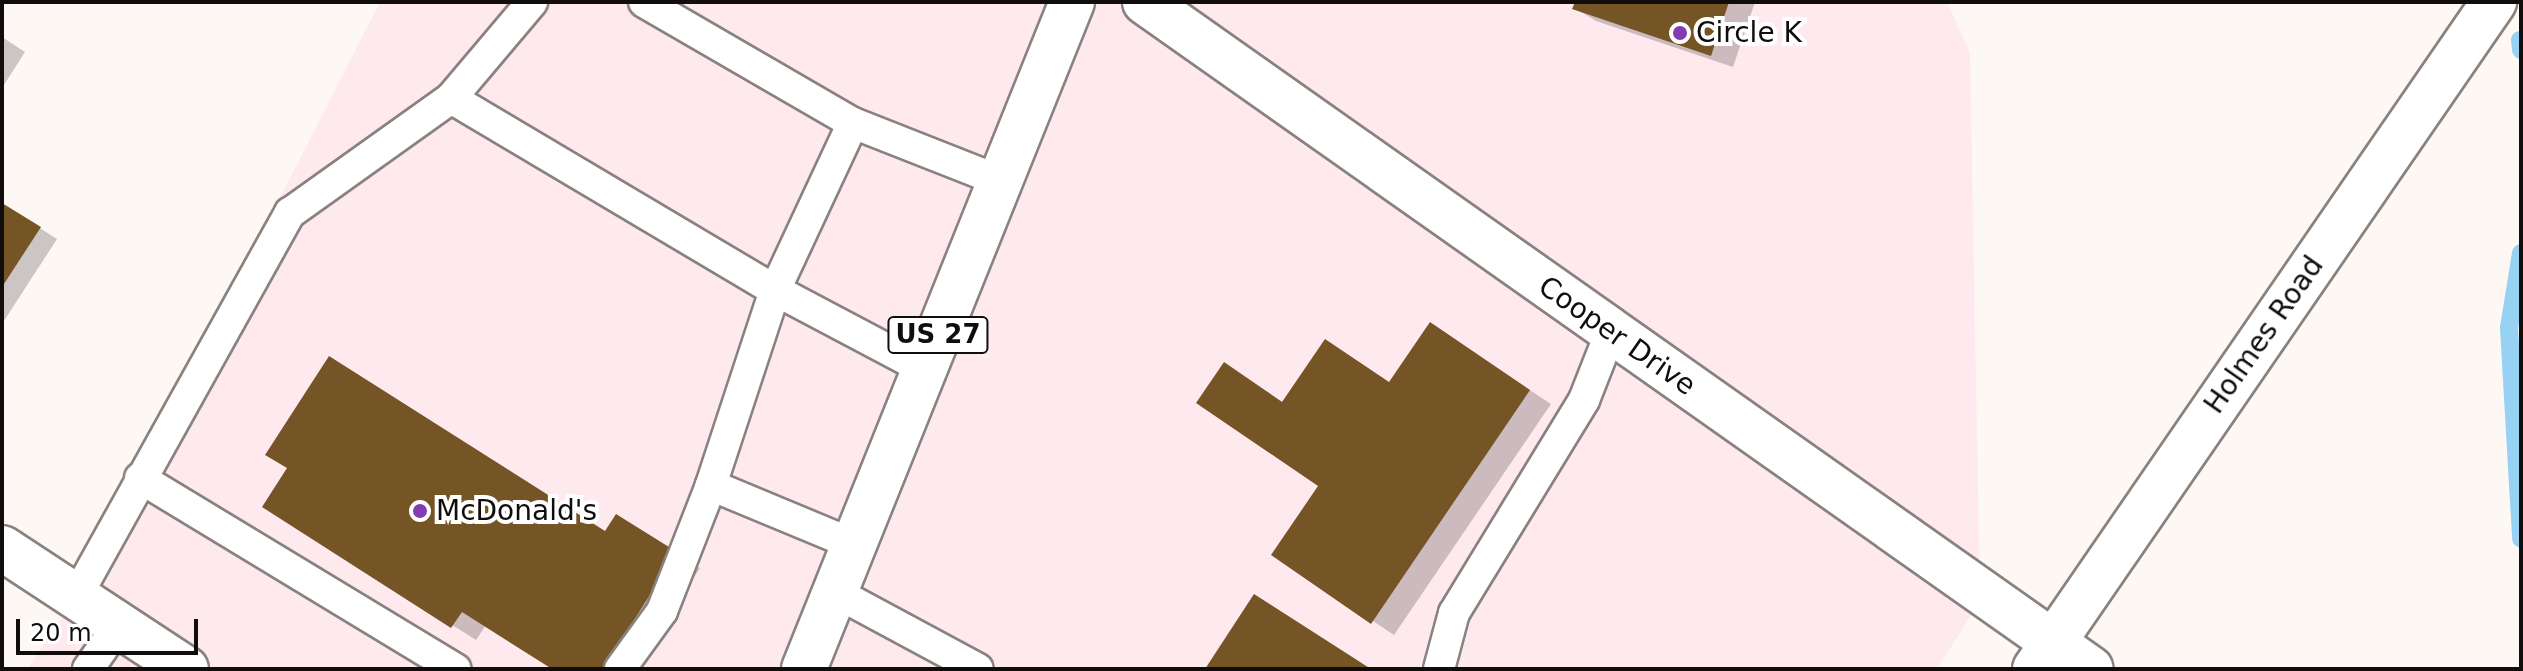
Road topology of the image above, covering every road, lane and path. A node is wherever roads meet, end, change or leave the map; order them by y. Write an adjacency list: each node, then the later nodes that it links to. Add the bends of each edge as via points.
1 (532, 2): 6 (lane)
2 (644, 2): 7 (lane)
3 (1072, 2): 8 (street, US 27)
4 (1145, 2): 10 (street, Cooper Drive)
5 (2494, 2): 19 (street, Holmes Road)
6 (451, 98): 9 (lane); 12 (lane, via 290,213)
7 (853, 123): 8 (lane); 9 (lane)
8 (1000, 181): 11 (street, US 27)
9 (775, 290): 11 (lane); 13 (lane)
10 (1611, 331): 19 (street, Cooper Drive); 26 (lane, via 1584,400 1454,613)
11 (924, 369): 14 (street, US 27)
12 (140, 478): 17 (lane); 22 (lane)
13 (711, 485): 14 (lane); 23 (lane, via 662,611)
14 (855, 545): 16 (street, US 27)
15 (2, 548): 17 (street)
16 (835, 592): 24 (street, US 27); 25 (lane)
17 (76, 597): 18 (street)
18 (119, 625): 20 (lane); 21 (street)
19 (2043, 657): 27 (street, Cooper Drive)
20 (88, 669)
21 (186, 669)
22 (456, 669)
23 (620, 669)
24 (804, 669)
25 (978, 669)
26 (1439, 669)
27 (2091, 669)

